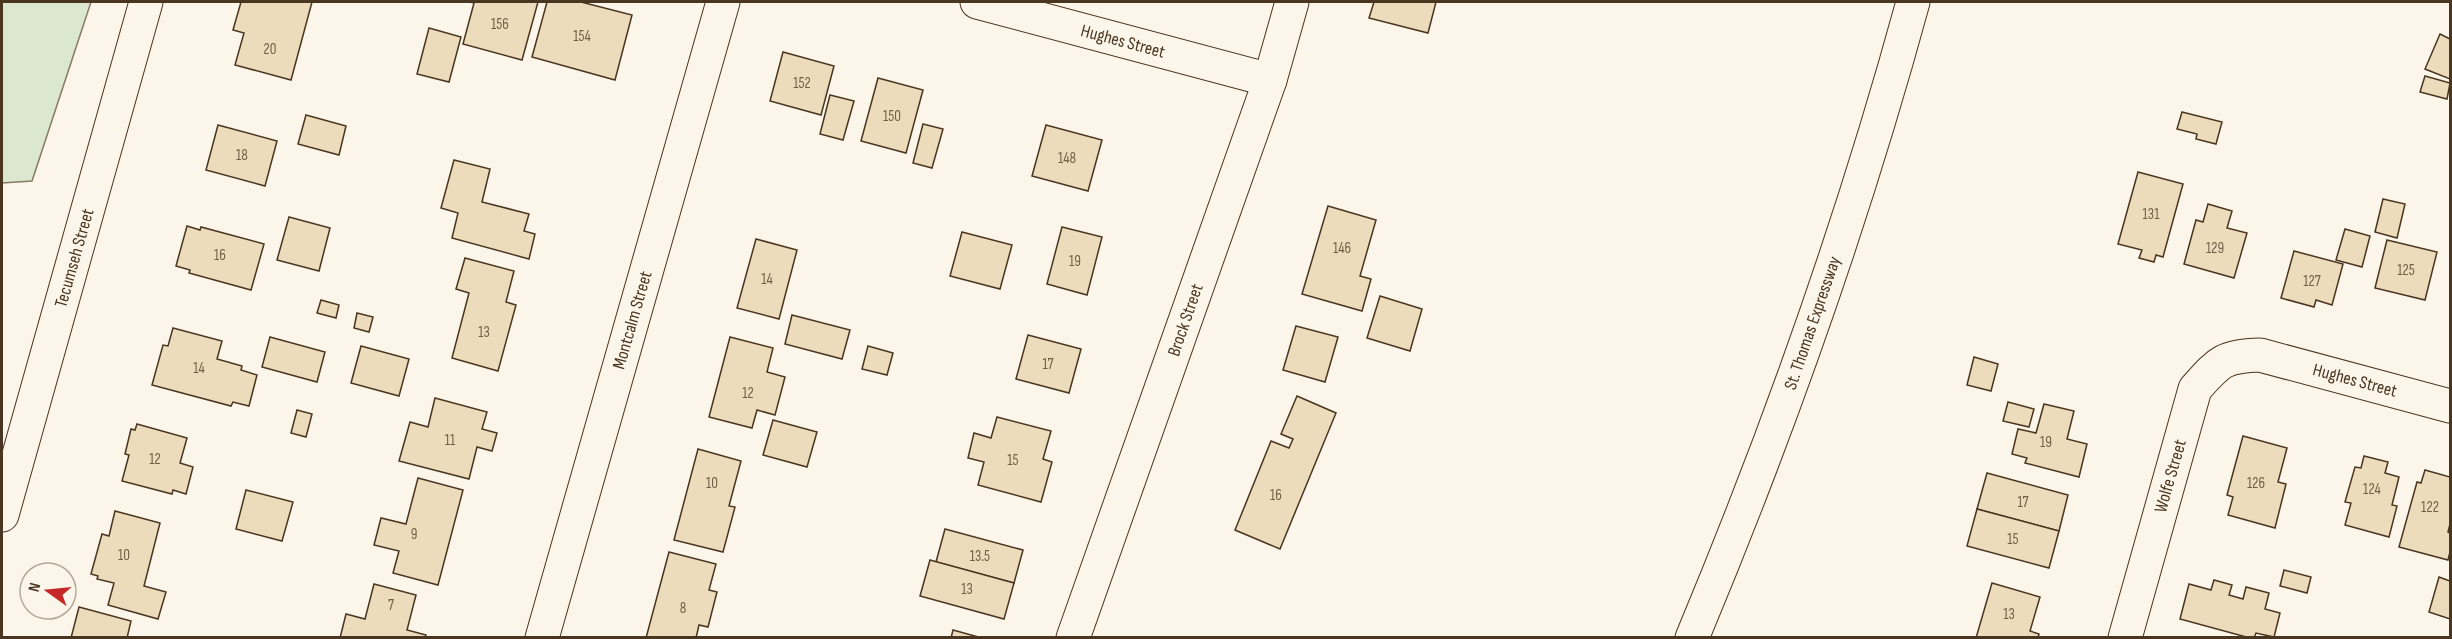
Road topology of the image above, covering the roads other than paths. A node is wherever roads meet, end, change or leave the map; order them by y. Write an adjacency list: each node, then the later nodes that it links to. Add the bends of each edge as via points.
1 (146, 2): 9 (main road, Tecumseh Street)
2 (723, 2): 10 (main road, Montcalm Street)
3 (977, 2): 6 (main road, Hughes Street)
4 (1292, 2): 6 (main road, Brock Street)
5 (1913, 2): 12 (main road, St. Thomas Expressway, via 1815,321)
6 (1270, 80): 11 (main road, Brock Street)
7 (2260, 356): 8 (main road, Hughes Street); 13 (main road, Wolfe Street, via 2235,356 2216,365 2196,389)
8 (2451, 406)
9 (2, 515)
10 (542, 638)
11 (1073, 638)
12 (1692, 638)
13 (2125, 638)

